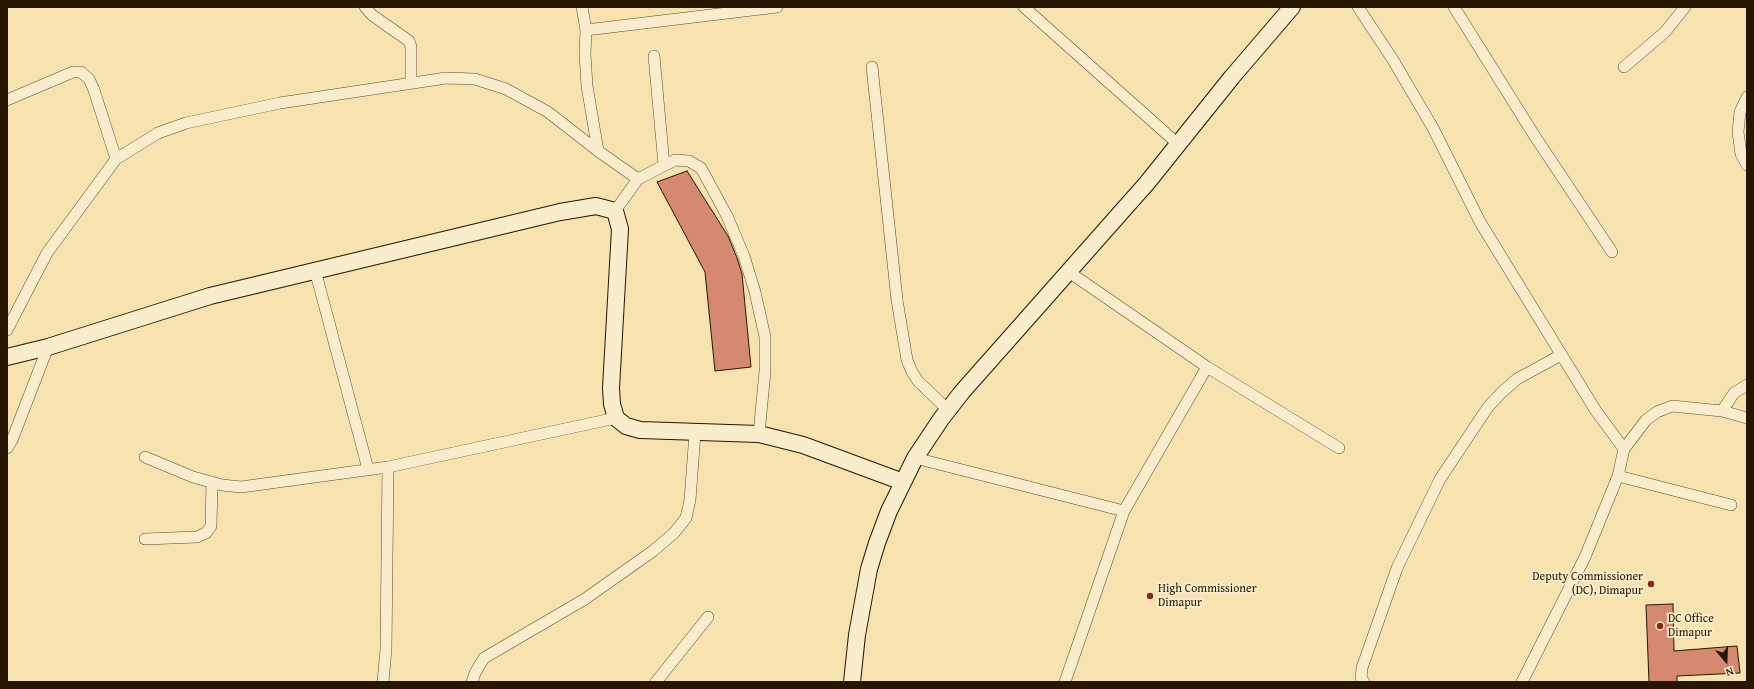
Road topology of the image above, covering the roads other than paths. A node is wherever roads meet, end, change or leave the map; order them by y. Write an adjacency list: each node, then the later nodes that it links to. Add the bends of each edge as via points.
1 (365, 7): 13 (street, via 372,15 410,41)
2 (582, 7): 9 (street)
3 (777, 7): 9 (street)
4 (1024, 7): 16 (street)
5 (1292, 7): 16 (street)
6 (1358, 7): 28 (street, via 1430,122 1480,222)
7 (1454, 7): 23 (street, via 1534,135)
8 (1685, 7): 12 (street, via 1665,32)
9 (586, 30): 17 (street, via 587,86)
10 (654, 56): 19 (street)
11 (872, 67): 32 (street, via 897,300 907,360 918,381)
12 (1624, 68)
13 (411, 83): 17 (street, via 446,78 475,79 506,89 548,112); 18 (street, via 280,102 186,123 158,133)
14 (1747, 98): 20 (street, via 1740,112 1738,132 1741,154)
15 (7, 100): 18 (street, via 73,72 82,72 94,90)
16 (1178, 144): 25 (street)
17 (598, 151): 21 (street)
18 (116, 159): 26 (street, via 47,253)
19 (664, 165): 21 (street); 37 (street, via 676,160 689,161 701,168 727,216 744,256 756,292 764,337 765,371)
20 (1747, 165)
21 (638, 179): 22 (street)
22 (615, 211): 24 (street, via 596,206 560,212); 34 (street, via 620,229 611,388)
23 (1612, 252)
24 (315, 270): 27 (street, via 210,296); 44 (street)
25 (1069, 272): 30 (street); 32 (street)
26 (7, 330)
27 (48, 347): 29 (street); 38 (street)
28 (1561, 355): 40 (street, via 1596,411); 57 (street, via 1517,379 1501,393 1488,407 1440,479 1397,568 1362,668)
29 (7, 357)
30 (1207, 367): 39 (street); 49 (street)
31 (1747, 385): 33 (street, via 1734,393)
32 (948, 410): 42 (street)
33 (1722, 411): 35 (street); 40 (street, via 1672,406 1646,420)
34 (616, 418): 36 (street, via 626,426 640,430); 43 (street)
35 (1747, 418)
36 (695, 433): 37 (street); 53 (street, via 690,500 686,518 674,533 585,599 484,658)
37 (759, 434): 47 (street, via 804,445)
38 (7, 448)
39 (1339, 448)
40 (1624, 449): 45 (street)
41 (145, 457): 46 (street, via 193,478)
42 (915, 458): 47 (street); 49 (street)
43 (388, 467): 44 (street); 52 (street)
44 (368, 469): 46 (street, via 241,487)
45 (1618, 476): 48 (street); 58 (street, via 1585,557)
46 (212, 482): 50 (street, via 211,526 206,534 197,537)
47 (903, 482): 55 (street, via 877,543 869,569 858,627)
48 (1731, 505)
49 (1124, 511): 56 (street)
50 (145, 539)
51 (708, 617): 54 (street)
52 (384, 682)
53 (472, 682)
54 (656, 682)
55 (852, 682)
56 (1065, 682)
57 (1364, 682)
58 (1522, 682)

